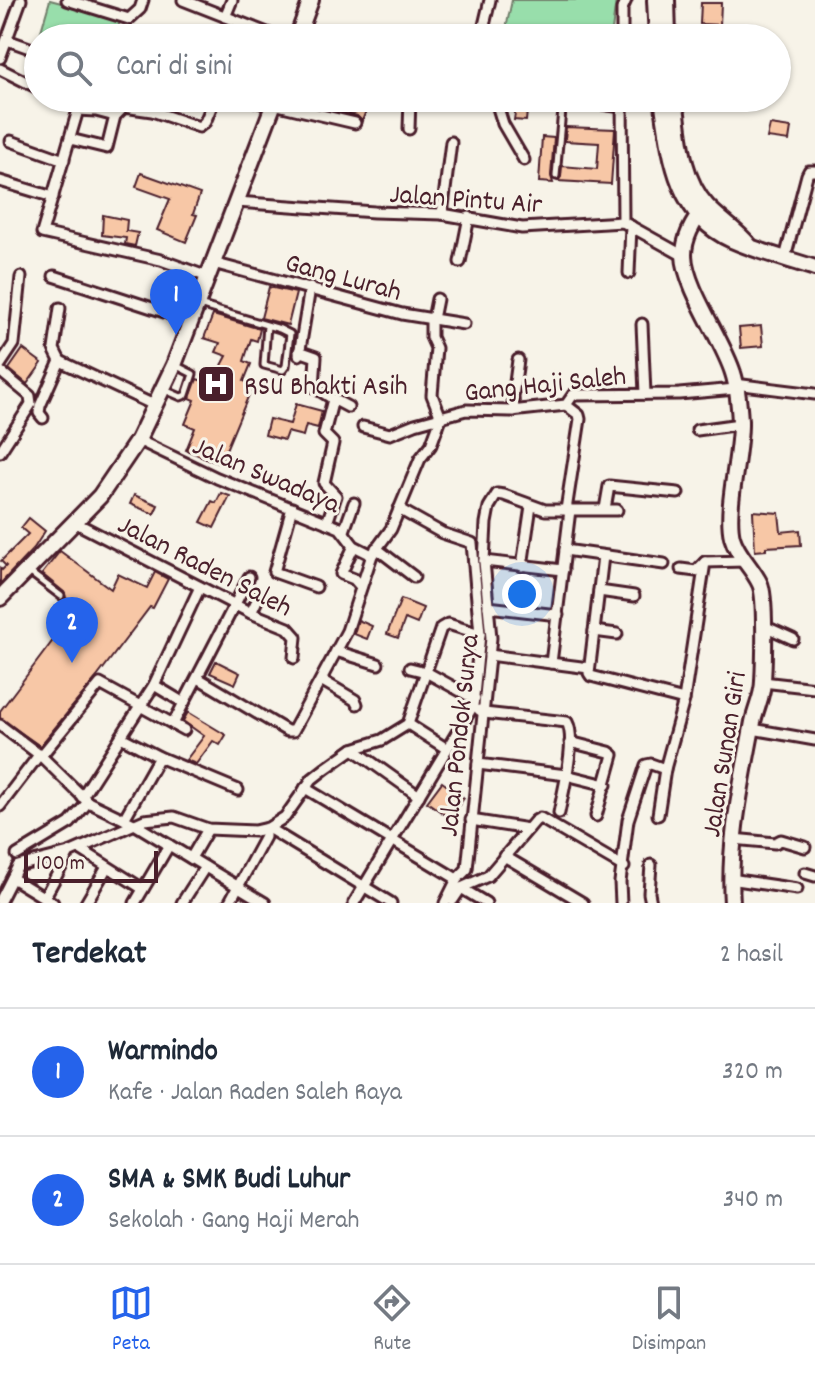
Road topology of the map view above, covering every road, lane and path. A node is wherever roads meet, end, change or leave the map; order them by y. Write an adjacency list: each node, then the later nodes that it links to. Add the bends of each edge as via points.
1 (21, 0): 20 (street)
2 (67, 0): 3 (street, via 129,19)
3 (143, 0)
4 (183, 0): 11 (street)
5 (232, 0): 11 (street)
6 (311, 0): 13 (main road)
7 (490, 0): 14 (street)
8 (626, 0): 15 (street)
9 (655, 0): 16 (main road)
10 (667, 0): 17 (main road)
11 (225, 17): 12 (street)
12 (243, 24)
13 (302, 24)
14 (484, 24)
15 (622, 24)
16 (656, 24)
17 (668, 24)
18 (10, 41): 19 (street)
19 (24, 46)
20 (0, 58)
21 (0, 69): 22 (street)
22 (24, 81)
23 (77, 112): 39 (street)
24 (100, 112): 36 (street)
25 (119, 112): 36 (street)
26 (152, 112): 27 (street, via 199,127)
27 (209, 112)
28 (271, 112): 48 (main road)
29 (310, 112): 37 (street)
30 (410, 112): 38 (street)
31 (499, 112): 43 (street)
32 (561, 112): 45 (lane)
33 (622, 112): 52 (street)
34 (664, 112): 49 (main road, via 681,191)
35 (677, 112): 49 (main road, via 682,152)
36 (115, 116): 39 (street, via 107,148)
37 (355, 123)
38 (409, 129)
39 (70, 139): 42 (street)
40 (11, 141): 42 (street)
41 (451, 142): 50 (street)
42 (64, 160): 47 (street)
43 (524, 160)
44 (815, 171): 54 (street, via 807,175)
45 (556, 176)
46 (0, 181): 47 (street)
47 (53, 197): 57 (street, Gang Lurah, via 42,233)
48 (236, 202): 50 (street, Jalan Pintu Air); 57 (main road)
49 (702, 211): 53 (main road, via 689,232); 54 (main road, via 752,248)
50 (442, 214): 51 (street, Jalan Pintu Air)
51 (469, 217): 52 (street, Jalan Pintu Air, via 522,228); 55 (street)
52 (627, 224): 53 (street); 58 (street)
53 (684, 256): 75 (main road, Jalan Sunan Giri)
54 (785, 258): 56 (main road)
55 (460, 262)
56 (815, 268)
57 (211, 270): 61 (street, Gang Lurah); 63 (main road)
58 (629, 273)
59 (54, 276): 66 (street)
60 (21, 277): 72 (street, via 14,344)
61 (310, 288): 65 (street, Gang Lurah); 79 (street, via 299,353 317,359 314,387)
62 (437, 299): 65 (street)
63 (198, 305): 66 (main road); 69 (lane)
64 (60, 308): 71 (street, via 54,349)
65 (432, 319): 67 (street, Gang Lurah); 85 (street, via 432,395)
66 (192, 321): 73 (main road)
67 (464, 324)
68 (642, 324): 77 (street)
69 (267, 325): 69 (lane, via 290,334 283,370 264,365)
70 (518, 360): 83 (street)
71 (60, 361): 81 (street); 84 (street, via 40,406)
72 (0, 365)
73 (174, 365): 76 (main road); 76 (lane, via 193,374 186,395)
74 (0, 371): 90 (street, via 30,396 31,404)
75 (736, 386): 77 (street, Gang Haji Saleh); 78 (street, Gang Haji Saleh); 86 (main road, Jalan Sunan Giri)
76 (163, 389): 81 (main road)
77 (645, 394): 80 (street, Gang Haji Saleh, via 573,395)
78 (815, 394)
79 (333, 399): 82 (street); 100 (street, via 324,434 333,443 324,483 336,496)
80 (566, 405): 83 (street, Gang Haji Saleh); 97 (street, via 580,419)
81 (156, 406): 89 (main road)
82 (348, 407)
83 (514, 411): 85 (street, Gang Haji Saleh, via 466,410)
84 (43, 418)
85 (441, 418): 87 (street, Gang Haji Saleh, via 390,434); 95 (street)
86 (740, 424): 88 (street); 107 (main road, Jalan Sunan Giri, via 731,525)
87 (363, 427)
88 (697, 430)
89 (138, 440): 94 (street, Jalan Swadaya); 99 (main road)
90 (0, 452)
91 (678, 493): 96 (street, via 609,486)
92 (354, 503): 101 (street)
93 (531, 506): 97 (street); 106 (street, Jalan Pondok Surya, via 504,495 493,497); 110 (street)
94 (292, 508): 100 (street, Jalan Swadaya); 117 (street, via 273,570)
95 (399, 509): 104 (street); 130 (street, via 472,543)
96 (605, 509): 97 (street); 98 (street)
97 (568, 510): 103 (street)
98 (617, 510)
99 (76, 523): 112 (main road); 116 (street, Jalan Raden Saleh)
100 (327, 523): 101 (street, Jalan Swadaya)
101 (344, 531): 102 (street, Jalan Swadaya)
102 (354, 546): 104 (street, Jalan Swadaya); 118 (street, via 341,574)
103 (565, 550): 105 (street); 113 (street)
104 (374, 551): 115 (street, Jalan Swadaya); 118 (street)
105 (603, 556): 109 (street); 119 (street)
106 (484, 561): 110 (street); 125 (street, Jalan Pondok Surya)
107 (745, 561): 108 (street); 128 (main road, Jalan Sunan Giri, via 762,590)
108 (705, 562): 111 (street, via 696,571); 146 (street)
109 (664, 564)
110 (522, 566): 113 (street)
111 (681, 569)
112 (28, 570): 120 (lane); 123 (main road)
113 (563, 570): 127 (street)
114 (249, 577): 124 (street)
115 (414, 577)
116 (200, 587): 124 (street, Jalan Raden Saleh); 144 (street)
117 (316, 587)
118 (361, 587): 133 (street)
119 (599, 591): 122 (street); 129 (street)
120 (61, 596)
121 (259, 596): 126 (street)
122 (634, 596)
123 (0, 598)
124 (236, 605): 126 (street, Jalan Raden Saleh); 141 (street)
125 (488, 607): 127 (street); 134 (street, Jalan Pondok Surya)
126 (251, 613): 135 (street, Jalan Raden Saleh, via 293,632)
127 (558, 615): 136 (street)
128 (762, 625): 132 (street); 143 (main road, Jalan Sunan Giri)
129 (594, 631): 131 (street); 139 (street)
130 (480, 634): 140 (street, via 448,624 441,628); 148 (street)
131 (617, 634)
132 (793, 639)
133 (336, 651): 137 (street); 142 (street)
134 (489, 655): 136 (street); 151 (street, Jalan Pondok Surya)
135 (294, 658)
136 (551, 663): 139 (street)
137 (378, 664)
138 (410, 668): 140 (street)
139 (589, 668): 146 (street, via 591,676)
140 (426, 672): 148 (street); 153 (street)
141 (198, 678): 142 (street, via 291,732); 147 (street)
142 (321, 680): 149 (street)
143 (763, 682): 145 (street); 155 (main road, Jalan Sunan Giri)
144 (154, 685): 147 (street); 150 (street)
145 (815, 688)
146 (684, 700): 165 (street)
147 (184, 703): 152 (street)
148 (474, 703): 151 (street); 161 (street)
149 (357, 704)
150 (141, 707): 152 (street); 157 (street); 162 (street, via 100,684)
151 (484, 713): 159 (street, via 567,722); 164 (street, Jalan Pondok Surya)
152 (173, 724): 156 (street)
153 (408, 724): 160 (street); 161 (street)
154 (0, 725): 162 (street)
155 (752, 729): 158 (street); 182 (main road, Jalan Sunan Giri)
156 (184, 730)
157 (121, 737): 163 (street); 171 (street)
158 (815, 740)
159 (570, 742): 166 (street); 167 (street, via 613,755)
160 (353, 749): 168 (street); 170 (street)
161 (447, 749): 170 (street)
162 (40, 756): 171 (street); 172 (street)
163 (159, 757): 169 (street); 176 (street)
164 (478, 764): 166 (street); 177 (street, Jalan Pondok Surya)
165 (665, 769): 174 (street); 193 (street, via 646,765 628,820)
166 (566, 775): 167 (street); 173 (street)
167 (606, 785): 175 (street)
168 (305, 788): 179 (street, via 285,817); 183 (street)
169 (238, 790)
170 (419, 796): 183 (street)
171 (85, 800): 176 (street); 187 (street, via 70,823)
172 (0, 806)
173 (559, 813)
174 (658, 815)
175 (596, 816)
176 (124, 819): 178 (street)
177 (471, 820): 181 (street); 196 (street, Jalan Pondok Surya, via 467,869)
178 (136, 825): 180 (street, via 174,817); 184 (street); 186 (street)
179 (266, 828): 180 (street); 197 (street); 198 (street)
180 (208, 829): 189 (street)
181 (528, 829)
182 (733, 839): 185 (street, via 781,840); 195 (main road, Jalan Sunan Giri)
183 (392, 840): 196 (street); 198 (street)
184 (169, 845): 189 (street); 199 (street)
185 (805, 847)
186 (74, 851): 191 (street); 194 (street, via 18,866); 201 (street)
187 (17, 855)
188 (504, 856): 193 (street, via 540,818); 196 (street, via 488,876); 213 (street)
189 (191, 858): 192 (street)
190 (651, 865): 215 (street)
191 (107, 867): 199 (street); 204 (street)
192 (205, 867): 197 (street); 206 (street)
193 (624, 867): 214 (street)
194 (12, 878): 201 (street); 203 (street)
195 (730, 879): 200 (street); 216 (main road, Jalan Sunan Giri)
196 (459, 883): 210 (street); 211 (street); 212 (street)
197 (239, 887): 202 (street); 207 (street)
198 (364, 887): 208 (street); 209 (street)
199 (143, 889): 205 (street)
200 (797, 889)
201 (49, 900)
202 (231, 900)
203 (0, 901)
204 (86, 903)
205 (135, 903)
206 (182, 903)
207 (265, 903)
208 (354, 903)
209 (391, 903)
210 (445, 903)
211 (452, 903)
212 (486, 903)
213 (583, 903)
214 (621, 903)
215 (651, 903)
216 (732, 903)

